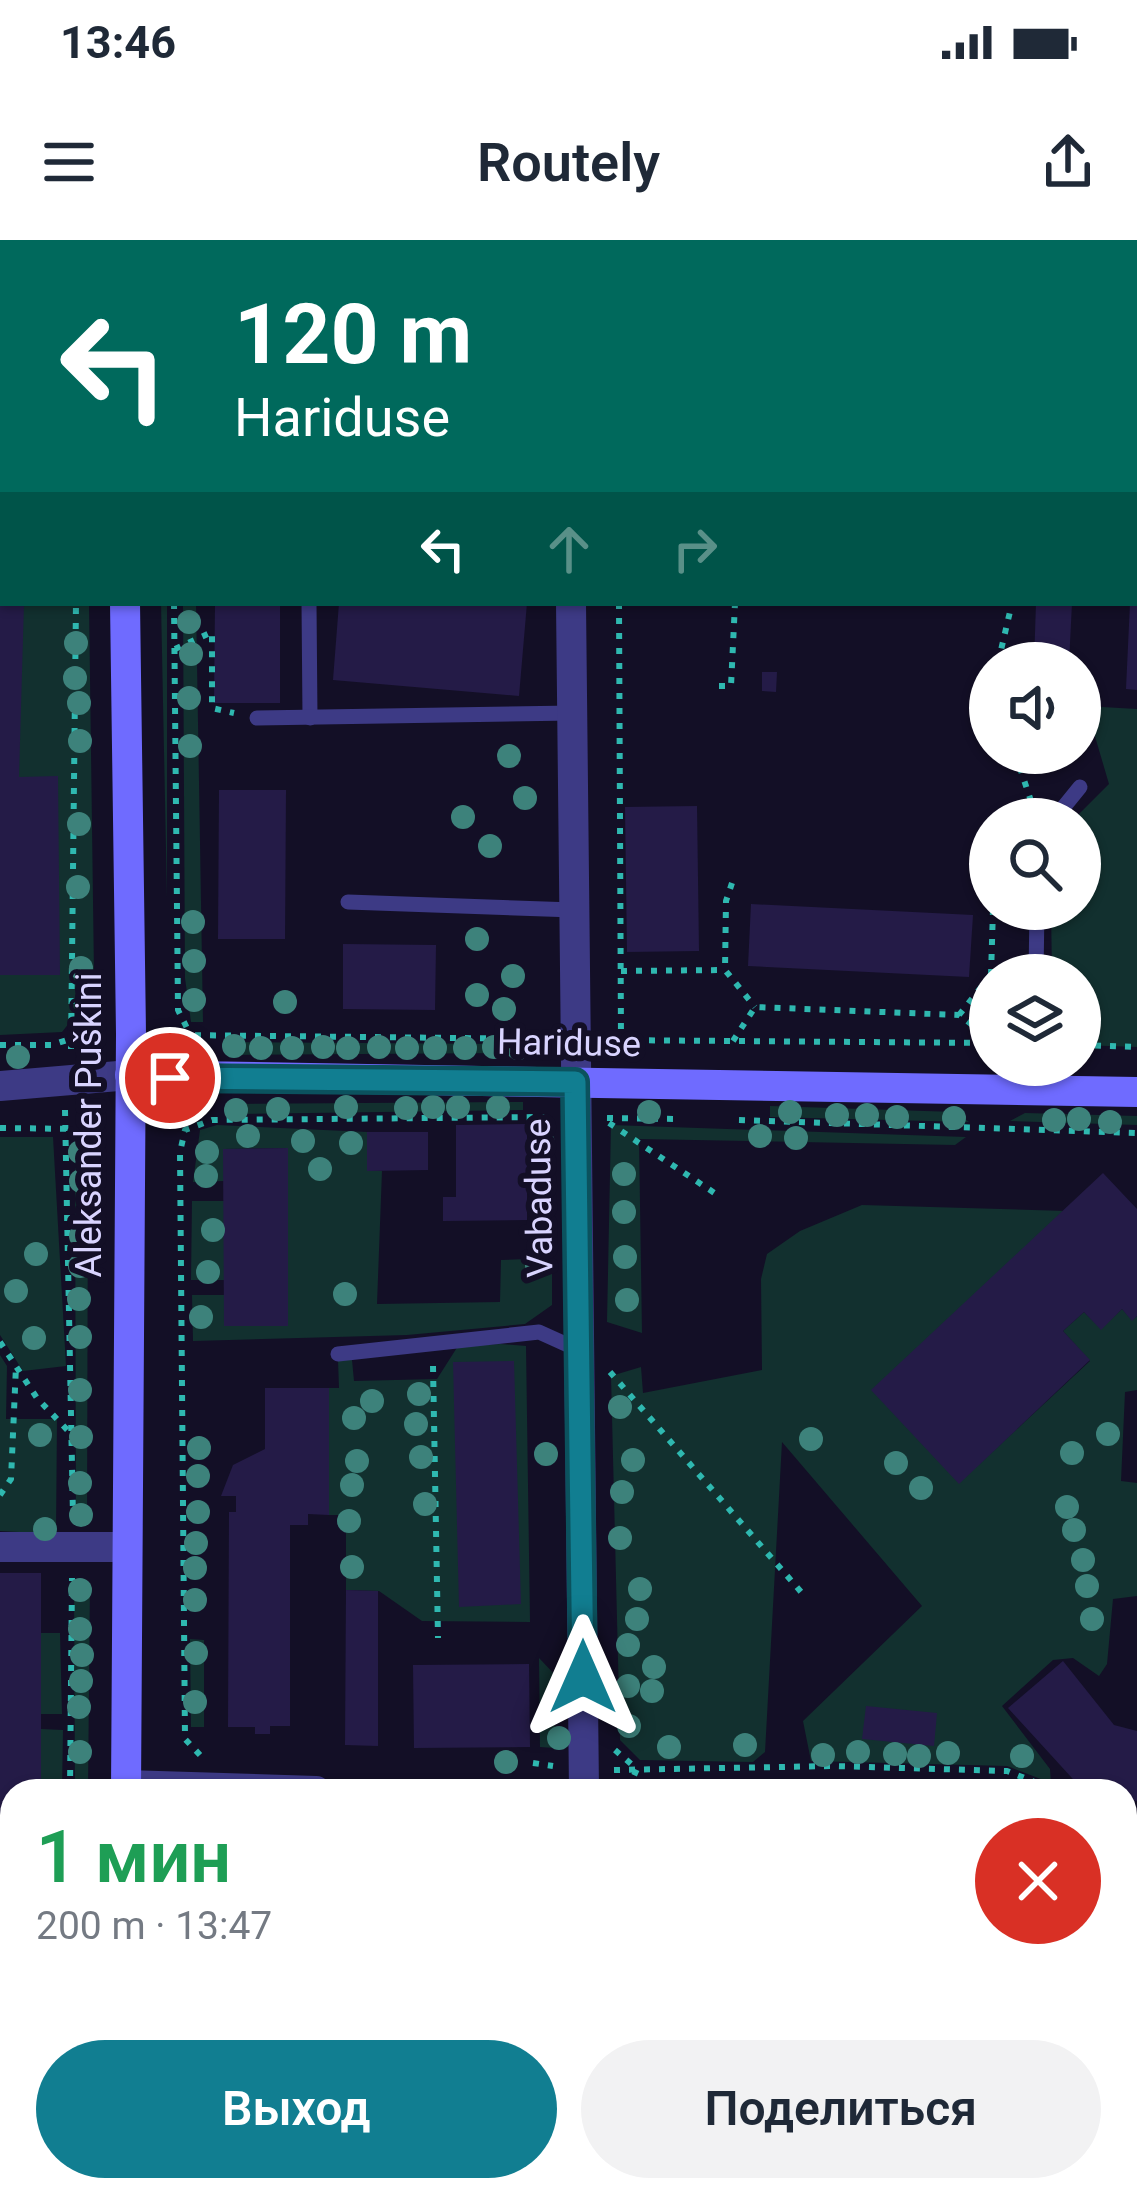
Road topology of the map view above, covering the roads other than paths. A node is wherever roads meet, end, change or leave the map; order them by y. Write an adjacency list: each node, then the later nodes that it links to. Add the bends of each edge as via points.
1 (125, 606): 11 (main road, Aleksander Puškini)
2 (309, 606): 6 (lane)
3 (571, 606): 4 (street, Vabaduse)
4 (572, 713): 6 (lane); 10 (street, Vabaduse)
5 (257, 718): 6 (lane)
6 (310, 718)
7 (1080, 787): 8 (lane)
8 (1071, 798)
9 (349, 902): 10 (lane)
10 (574, 910): 13 (street, Vabaduse)
11 (130, 1076): 13 (main road, Hariduse); 14 (street, Hariduse); 20 (main road, Aleksander Puškini)
12 (969, 1078): 13 (main road, Hariduse)
13 (575, 1082): 18 (street, Vabaduse)
14 (0, 1086)
15 (1096, 1086): 16 (main road, Hariduse)
16 (1137, 1092)
17 (338, 1354): 18 (lane, via 539,1332)
18 (592, 1358): 22 (street, Vabaduse)
19 (0, 1547): 20 (street)
20 (127, 1547): 21 (main road, Aleksander Puškini)
21 (126, 1779)
22 (584, 1779)

